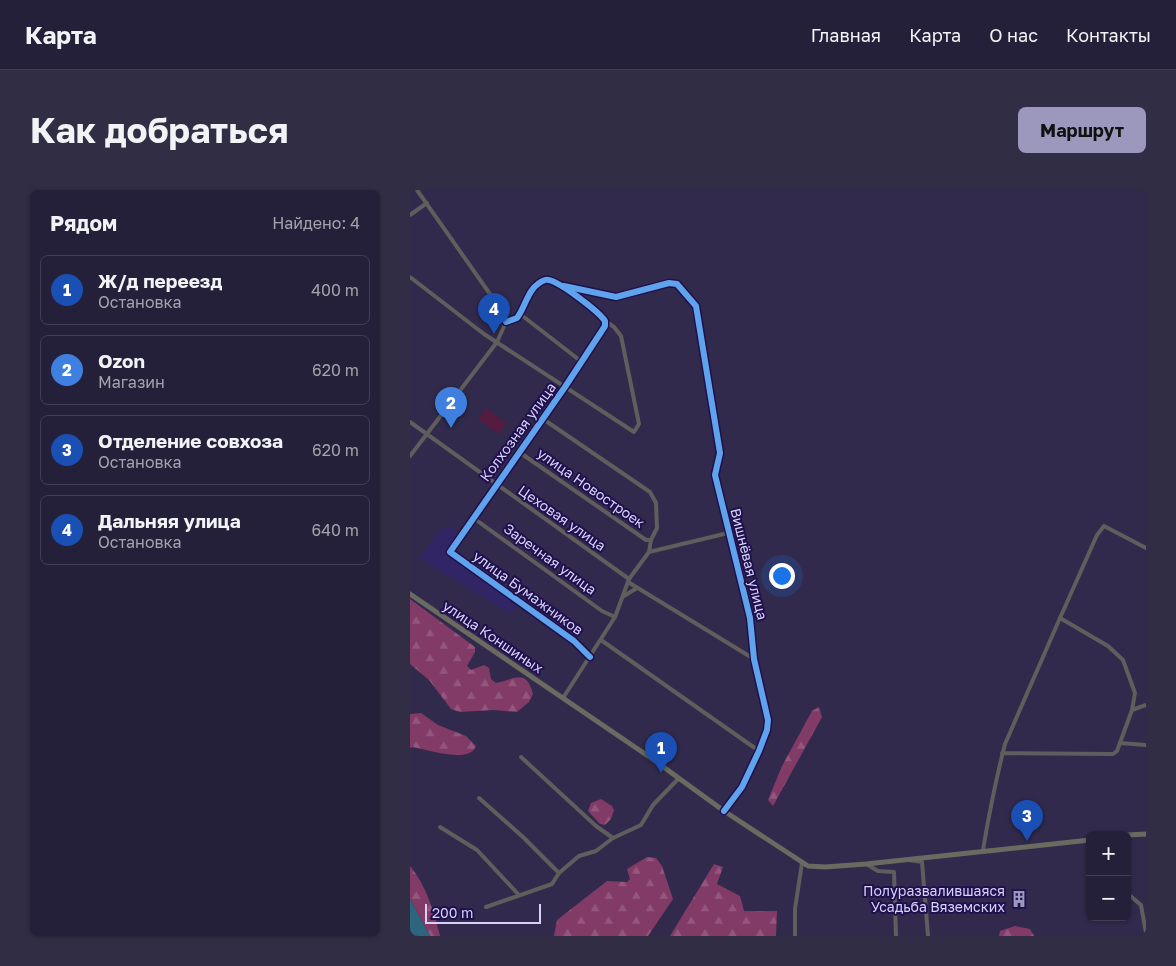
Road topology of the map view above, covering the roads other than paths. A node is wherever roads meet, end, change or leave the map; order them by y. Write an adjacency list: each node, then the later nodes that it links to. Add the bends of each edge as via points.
1 (417, 190): 2 (street)
2 (427, 203): 3 (street); 7 (street, via 504,314)
3 (410, 215)
4 (410, 277): 9 (street)
5 (564, 286): 6 (street, via 544,280 530,293); 8 (street, via 595,310); 19 (street, Вишнёвая улица, via 616,297 677,284 691,298 700,324 720,453 715,475)
6 (520, 314): 7 (street); 10 (street)
7 (506, 322): 9 (street)
8 (605, 323): 10 (street, Колхозная улица); 11 (street, via 614,327 621,336 639,424 636,432 627,430)
9 (497, 342): 11 (street); 14 (street)
10 (582, 362): 11 (street, Колхозная улица)
11 (565, 387): 12 (street, Колхозная улица)
12 (543, 419): 15 (street, Колхозная улица); 20 (street, via 654,497 658,528)
13 (410, 422): 14 (street, Цеховая улица)
14 (427, 434): 16 (street); 17 (street, Цеховая улица)
15 (519, 452): 17 (street, Колхозная улица); 20 (street, улица Новостроек, via 646,540)
16 (410, 456)
17 (496, 484): 18 (street, Колхозная улица); 24 (street, Цеховая улица)
18 (472, 517): 22 (street, Колхозная улица); 28 (street, Заречная улица, via 602,611)
19 (728, 533): 23 (street); 32 (street, Вишнёвая улица, via 750,618)
20 (651, 540): 23 (street)
21 (1146, 548): 29 (street, via 1104,526)
22 (450, 552): 31 (street, улица Бумажников, via 574,641)
23 (649, 552): 24 (street)
24 (628, 581): 25 (street, Цеховая улица); 27 (street)
25 (637, 588): 27 (street); 32 (street, Цеховая улица)
26 (410, 594): 33 (main road, улица Коншиных)
27 (622, 597): 28 (street)
28 (615, 617): 30 (street)
29 (1060, 618): 35 (street, via 1108,646 1123,660 1135,693); 39 (street)
30 (601, 640): 31 (street); 38 (street)
31 (590, 657): 33 (street)
32 (754, 659): 38 (street, Вишнёвая улица, via 768,720)
33 (563, 698): 41 (main road, улица Коншиных)
34 (1146, 705): 35 (street)
35 (1132, 710): 36 (street)
36 (1120, 743): 37 (street); 39 (street, via 1113,754)
37 (1146, 745)
38 (760, 751): 43 (street, Вишнёвая улица, via 742,787)
39 (1002, 754): 49 (street)
40 (521, 757): 47 (street)
41 (679, 778): 43 (main road, улица Коншиных); 47 (street, via 653,805 641,825)
42 (479, 798): 53 (street)
43 (724, 811): 51 (main road, улица Коншиных)
44 (440, 827): 54 (street, via 477,850)
45 (1146, 834): 46 (main road)
46 (1131, 835)
47 (613, 838): 53 (street, via 596,851 579,856)
48 (1086, 842): 49 (main road)
49 (983, 850): 50 (main road)
50 (908, 859): 52 (main road); 60 (street, via 922,862)
51 (802, 863): 52 (main road, via 816,868); 58 (street, via 795,909)
52 (866, 864): 59 (street, via 878,871 894,872)
53 (559, 873): 54 (street, via 552,884)
54 (518, 894): 56 (street)
55 (1131, 896): 57 (street, via 1141,905)
56 (486, 907)
57 (1146, 933)
58 (795, 936)
59 (896, 936)
60 (928, 936)

